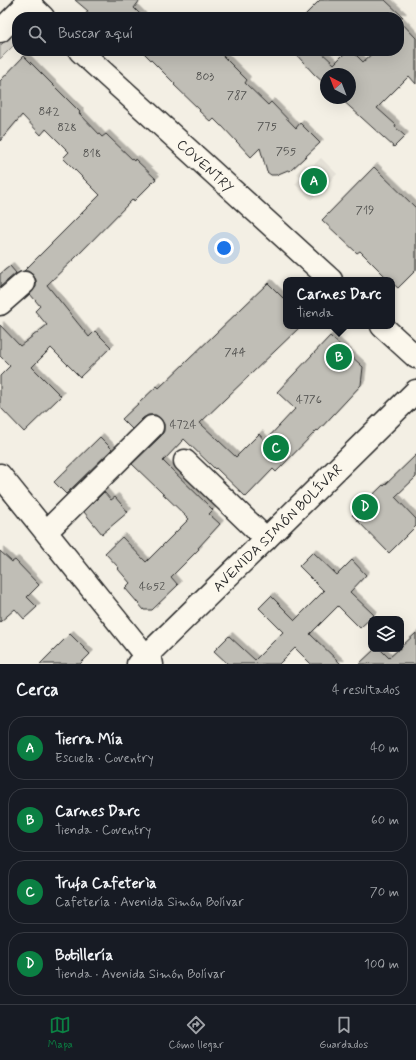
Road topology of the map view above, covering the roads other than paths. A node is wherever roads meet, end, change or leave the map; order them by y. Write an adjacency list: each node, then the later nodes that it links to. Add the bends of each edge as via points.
1 (32, 5): 2 (street)
2 (23, 12)
3 (12, 21): 4 (street)
4 (0, 30)
5 (85, 56): 6 (street, COVENTRY)
6 (328, 277)
7 (24, 283): 8 (street)
8 (0, 304)
9 (385, 329): 10 (street)
10 (416, 357)
11 (416, 390): 16 (street, AVENIDA SIMÓN BOLÍVAR)
12 (152, 427): 15 (street)
13 (185, 461): 16 (street)
14 (0, 475): 15 (street)
15 (46, 532): 17 (street)
16 (266, 539): 17 (street, AVENIDA SIMÓN BOLÍVAR)
17 (145, 661)

